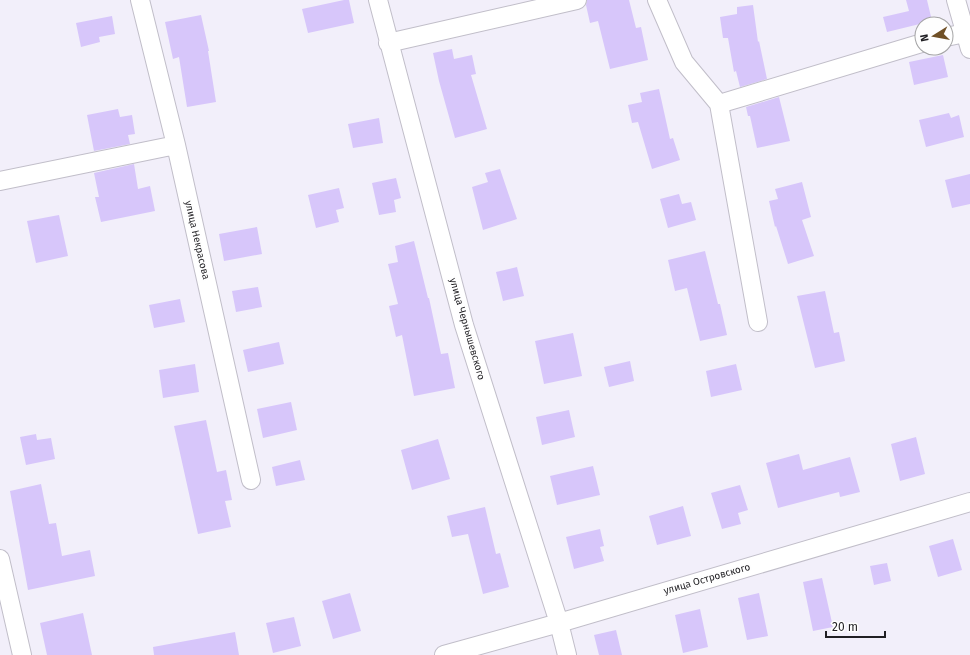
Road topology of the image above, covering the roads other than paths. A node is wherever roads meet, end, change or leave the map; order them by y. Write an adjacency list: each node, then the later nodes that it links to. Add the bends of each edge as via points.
1 (140, 0): 11 (street, улица Некрасова)
2 (378, 0): 8 (street, улица Чернышевского)
3 (577, 0): 8 (street)
4 (657, 0): 10 (street, via 684,62)
5 (956, 0): 7 (street)
6 (954, 39): 7 (street)
7 (968, 41)
8 (388, 43): 17 (street, улица Чернышевского, via 464,325)
9 (914, 45): 10 (street)
10 (719, 104): 13 (street)
11 (176, 145): 12 (street); 14 (street, улица Некрасова)
12 (0, 181)
13 (758, 322)
14 (251, 480)
15 (970, 502): 17 (street, улица Островского)
16 (0, 559): 18 (street)
17 (559, 623): 19 (street, улица Островского); 20 (street, улица Чернышевского)
18 (22, 655)
19 (444, 655)
20 (567, 655)

